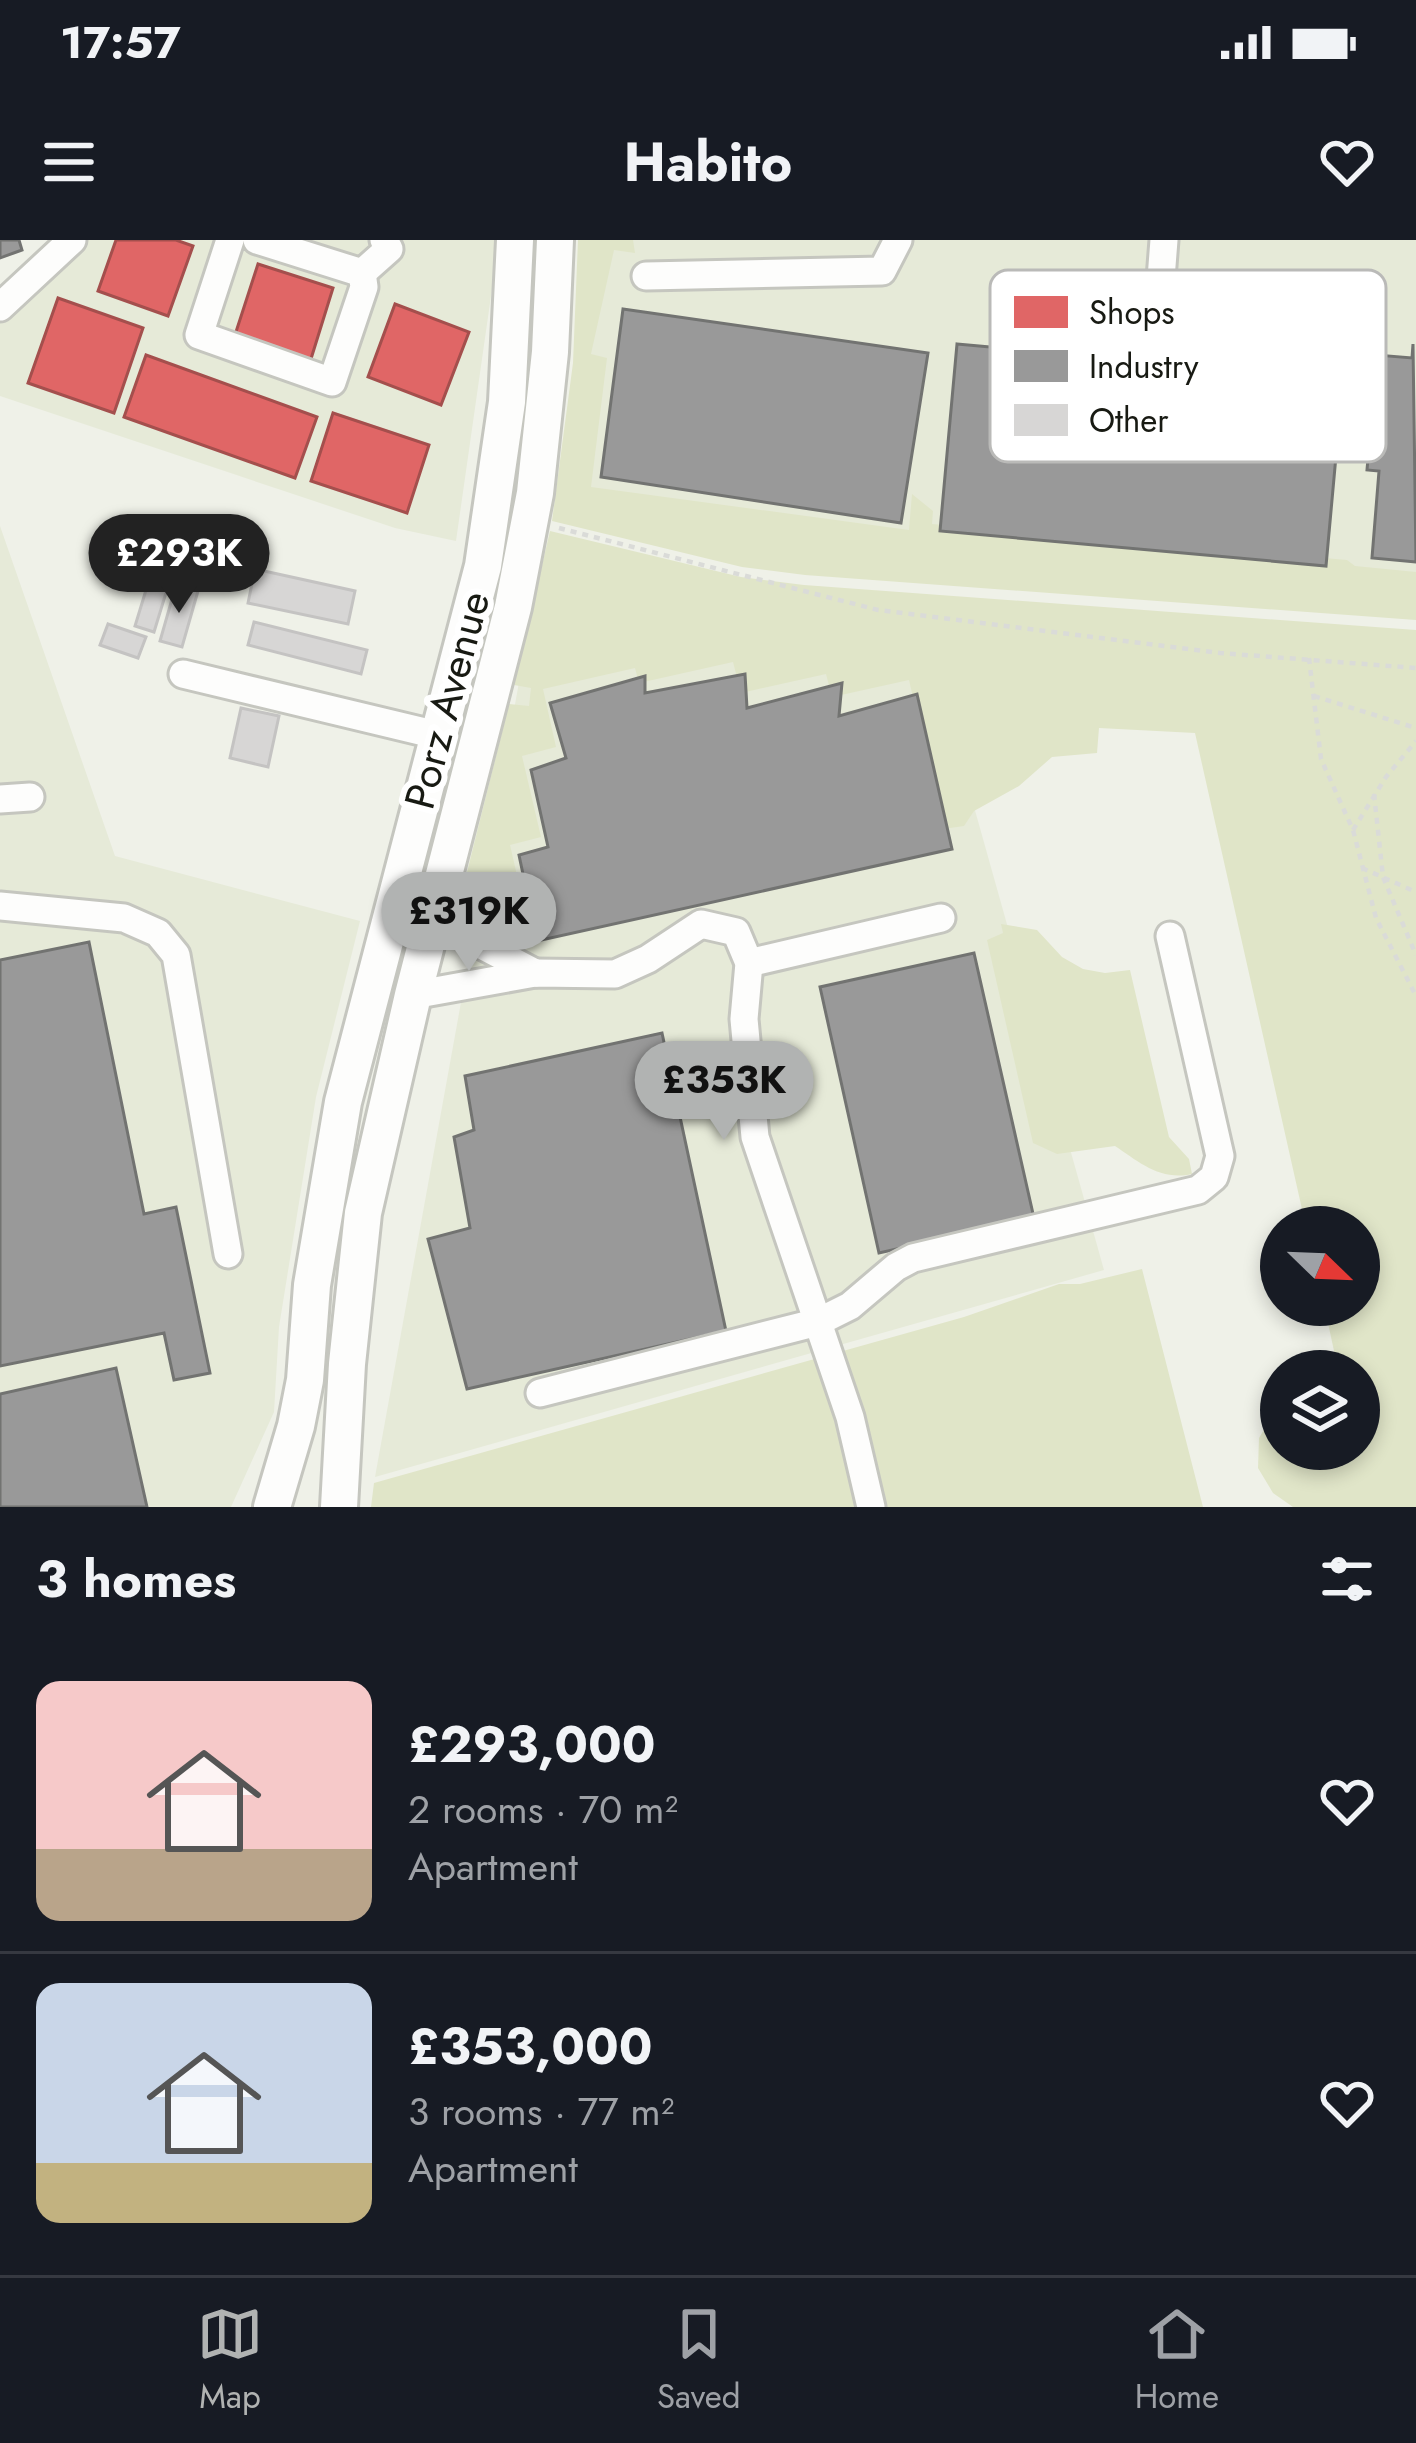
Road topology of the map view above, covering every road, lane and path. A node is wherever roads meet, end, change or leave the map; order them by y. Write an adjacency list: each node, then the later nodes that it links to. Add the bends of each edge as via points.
1 (72, 240): 12 (street)
2 (230, 240): 10 (street, via 199,335 332,382)
3 (259, 240): 10 (street)
4 (384, 240): 10 (street, via 389,249)
5 (515, 240): 19 (main road, Porz Avenue, via 507,402 483,566)
6 (555, 240): 30 (main road, Porz Avenue, via 535,494)
7 (898, 240): 11 (street, via 882,271)
8 (1164, 240): 9 (street)
9 (1162, 270)
10 (362, 273)
11 (646, 277)
12 (0, 307)
13 (551, 526): 14 (path, via 878,610)
14 (1309, 658): 15 (path); 17 (path)
15 (1416, 668)
16 (183, 674): 19 (street)
17 (1314, 696): 18 (path); 24 (path, via 1322,759)
18 (1416, 728)
19 (437, 735): 40 (main road, Porz Avenue, via 343,1102 305,1380)
20 (1416, 741): 21 (path)
21 (1374, 794): 24 (path); 26 (path)
22 (30, 797): 23 (street)
23 (0, 799)
24 (1353, 830): 25 (path)
25 (1362, 868): 26 (path); 36 (path, via 1376,918)
26 (1383, 877): 27 (path); 32 (path)
27 (1416, 892)
28 (0, 906): 37 (street, via 124,918 158,933 176,955)
29 (941, 917): 33 (street)
30 (432, 920): 34 (street); 35 (main road, Porz Avenue)
31 (1170, 936): 38 (street, via 1220,1156 1214,1177 1180,1196 913,1258)
32 (1416, 955)
33 (748, 963): 34 (street, via 736,932 701,924 615,974); 38 (street, via 744,1019 755,1137)
34 (535, 973): 35 (street)
35 (413, 995): 41 (main road, Porz Avenue, via 363,1213)
36 (1416, 996)
37 (228, 1254)
38 (818, 1322): 39 (street); 42 (street)
39 (540, 1393)
40 (272, 1507)
41 (339, 1507)
42 (871, 1507)

